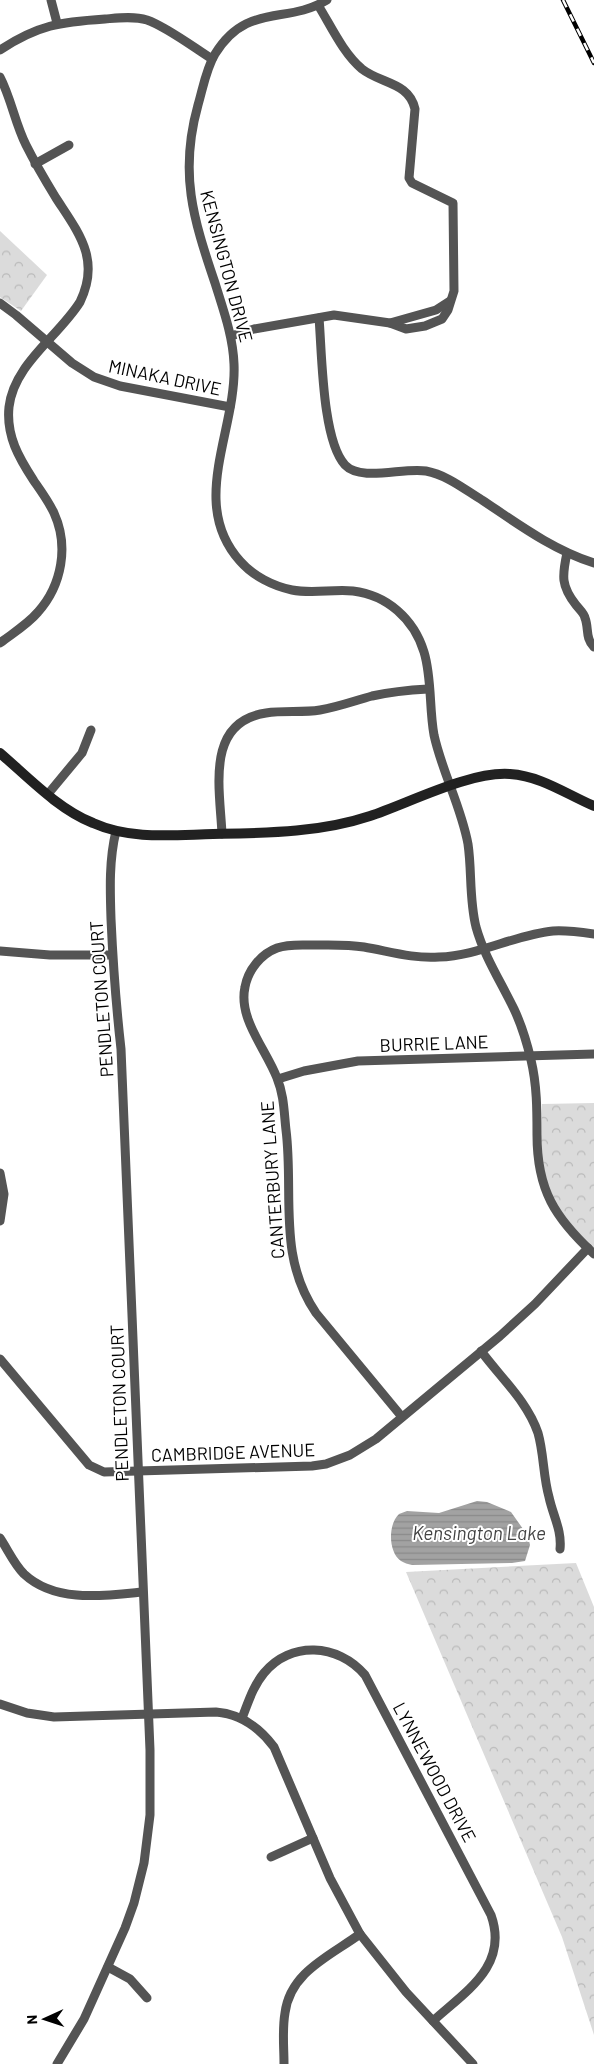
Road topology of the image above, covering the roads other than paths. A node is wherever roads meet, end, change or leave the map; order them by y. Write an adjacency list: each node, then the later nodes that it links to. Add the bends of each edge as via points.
1 (51, 0): 4 (street)
2 (327, 0): 3 (street, KENSINGTON DRIVE)
3 (318, 5): 6 (street, KENSINGTON DRIVE, via 251,21 231,35); 11 (street, via 350,57 360,67 413,99 415,109 409,178 412,183 453,203 454,291 450,301 436,310 390,323 334,315)
4 (56, 23): 5 (street, via 29,33); 6 (street, via 88,19 145,19)
5 (0, 50)
6 (212, 59): 12 (street, KENSINGTON DRIVE, via 193,127 188,176 196,223)
7 (0, 77): 9 (street, via 19,130)
8 (68, 144): 9 (street)
9 (36, 164): 13 (street, via 81,236 88,263 88,278 80,302)
10 (0, 303): 13 (street, MINAKA DRIVE)
11 (319, 318): 12 (street); 15 (street, via 329,429 339,458 346,466 357,472 425,471 451,479)
12 (231, 336): 14 (street, KENSINGTON DRIVE, via 234,374)
13 (47, 342): 14 (street, MINAKA DRIVE, via 82,370 108,383); 17 (street, via 18,378 11,397 8,421 19,458 54,513 61,539 62,560 49,598 31,619)
14 (230, 407): 19 (street, KENSINGTON DRIVE, via 214,494 218,522 232,551 255,574 276,585 306,592 352,591 376,597 394,608 417,635 425,655)
15 (567, 553): 16 (street); 18 (street, via 563,571 565,589 583,613 587,636)
16 (594, 563)
17 (0, 643)
18 (594, 647)
19 (428, 689): 22 (street, KENSINGTON DRIVE, via 435,737); 26 (street, via 391,692 314,711 266,713 246,720 231,733 220,754)
20 (90, 730): 23 (street, via 82,753)
21 (0, 753): 23 (street)
22 (450, 786): 24 (street, via 489,774 522,775 546,782); 26 (street, via 374,815 339,824 296,831); 28 (street, KENSINGTON DRIVE, via 468,843 473,913)
23 (48, 794): 25 (street, via 79,817)
24 (594, 806)
25 (116, 832): 26 (street, via 143,836); 30 (street, PENDLETON COURT, via 110,872)
26 (222, 834)
27 (594, 934): 28 (street, CANTERBURY LANE, via 553,931)
28 (484, 948): 32 (street, KENSINGTON DRIVE, via 515,1011); 33 (street, CANTERBURY LANE, via 436,958 338,945 292,945 271,951 259,960 247,977 244,1004 248,1019)
29 (0, 951): 30 (street)
30 (112, 955): 40 (street, PENDLETON COURT, via 121,1049)
31 (594, 1054): 32 (street, BURRIE LANE)
32 (530, 1056): 33 (street, BURRIE LANE, via 358,1061 311,1069); 36 (street, KENSINGTON DRIVE, via 536,1092 542,1182 555,1212)
33 (278, 1079): 39 (street, CANTERBURY LANE, via 288,1142 291,1252 301,1288 326,1326)
34 (0, 1174): 35 (street, via 4,1194)
35 (0, 1221)
36 (591, 1251): 37 (street, CAMBRIDGE AVENUE)
37 (481, 1351): 39 (street, CAMBRIDGE AVENUE); 42 (street, via 532,1419 560,1531)
38 (0, 1359): 40 (street, CAMBRIDGE AVENUE, via 89,1465 104,1472)
39 (402, 1417): 40 (street, CAMBRIDGE AVENUE, via 359,1451 326,1464)
40 (138, 1472): 43 (street, PENDLETON COURT)
41 (0, 1538): 43 (street, via 24,1574 48,1589 72,1595)
42 (560, 1549)
43 (142, 1592): 45 (street, PENDLETON COURT)
44 (0, 1704): 45 (street, via 54,1717)
45 (148, 1714): 46 (street, via 216,1712); 50 (street, PENDLETON COURT, via 150,1815 144,1863 128,1920)
46 (242, 1718): 47 (street, via 263,1732 274,1747); 52 (street, LYNNEWOOD DRIVE, via 263,1674 294,1652 316,1650 334,1653 364,1674 495,1926 496,1946 490,1965)
47 (312, 1838): 48 (street); 49 (street)
48 (271, 1857)
49 (360, 1934): 52 (street, via 406,1992); 54 (street, via 305,1972 293,1988 284,2015)
50 (108, 1967): 51 (street, via 130,1979); 53 (street, PENDLETON COURT, via 84,2019)
51 (147, 1998)
52 (434, 2020): 55 (street)
53 (56, 2064)
54 (284, 2064)
55 (473, 2064)

